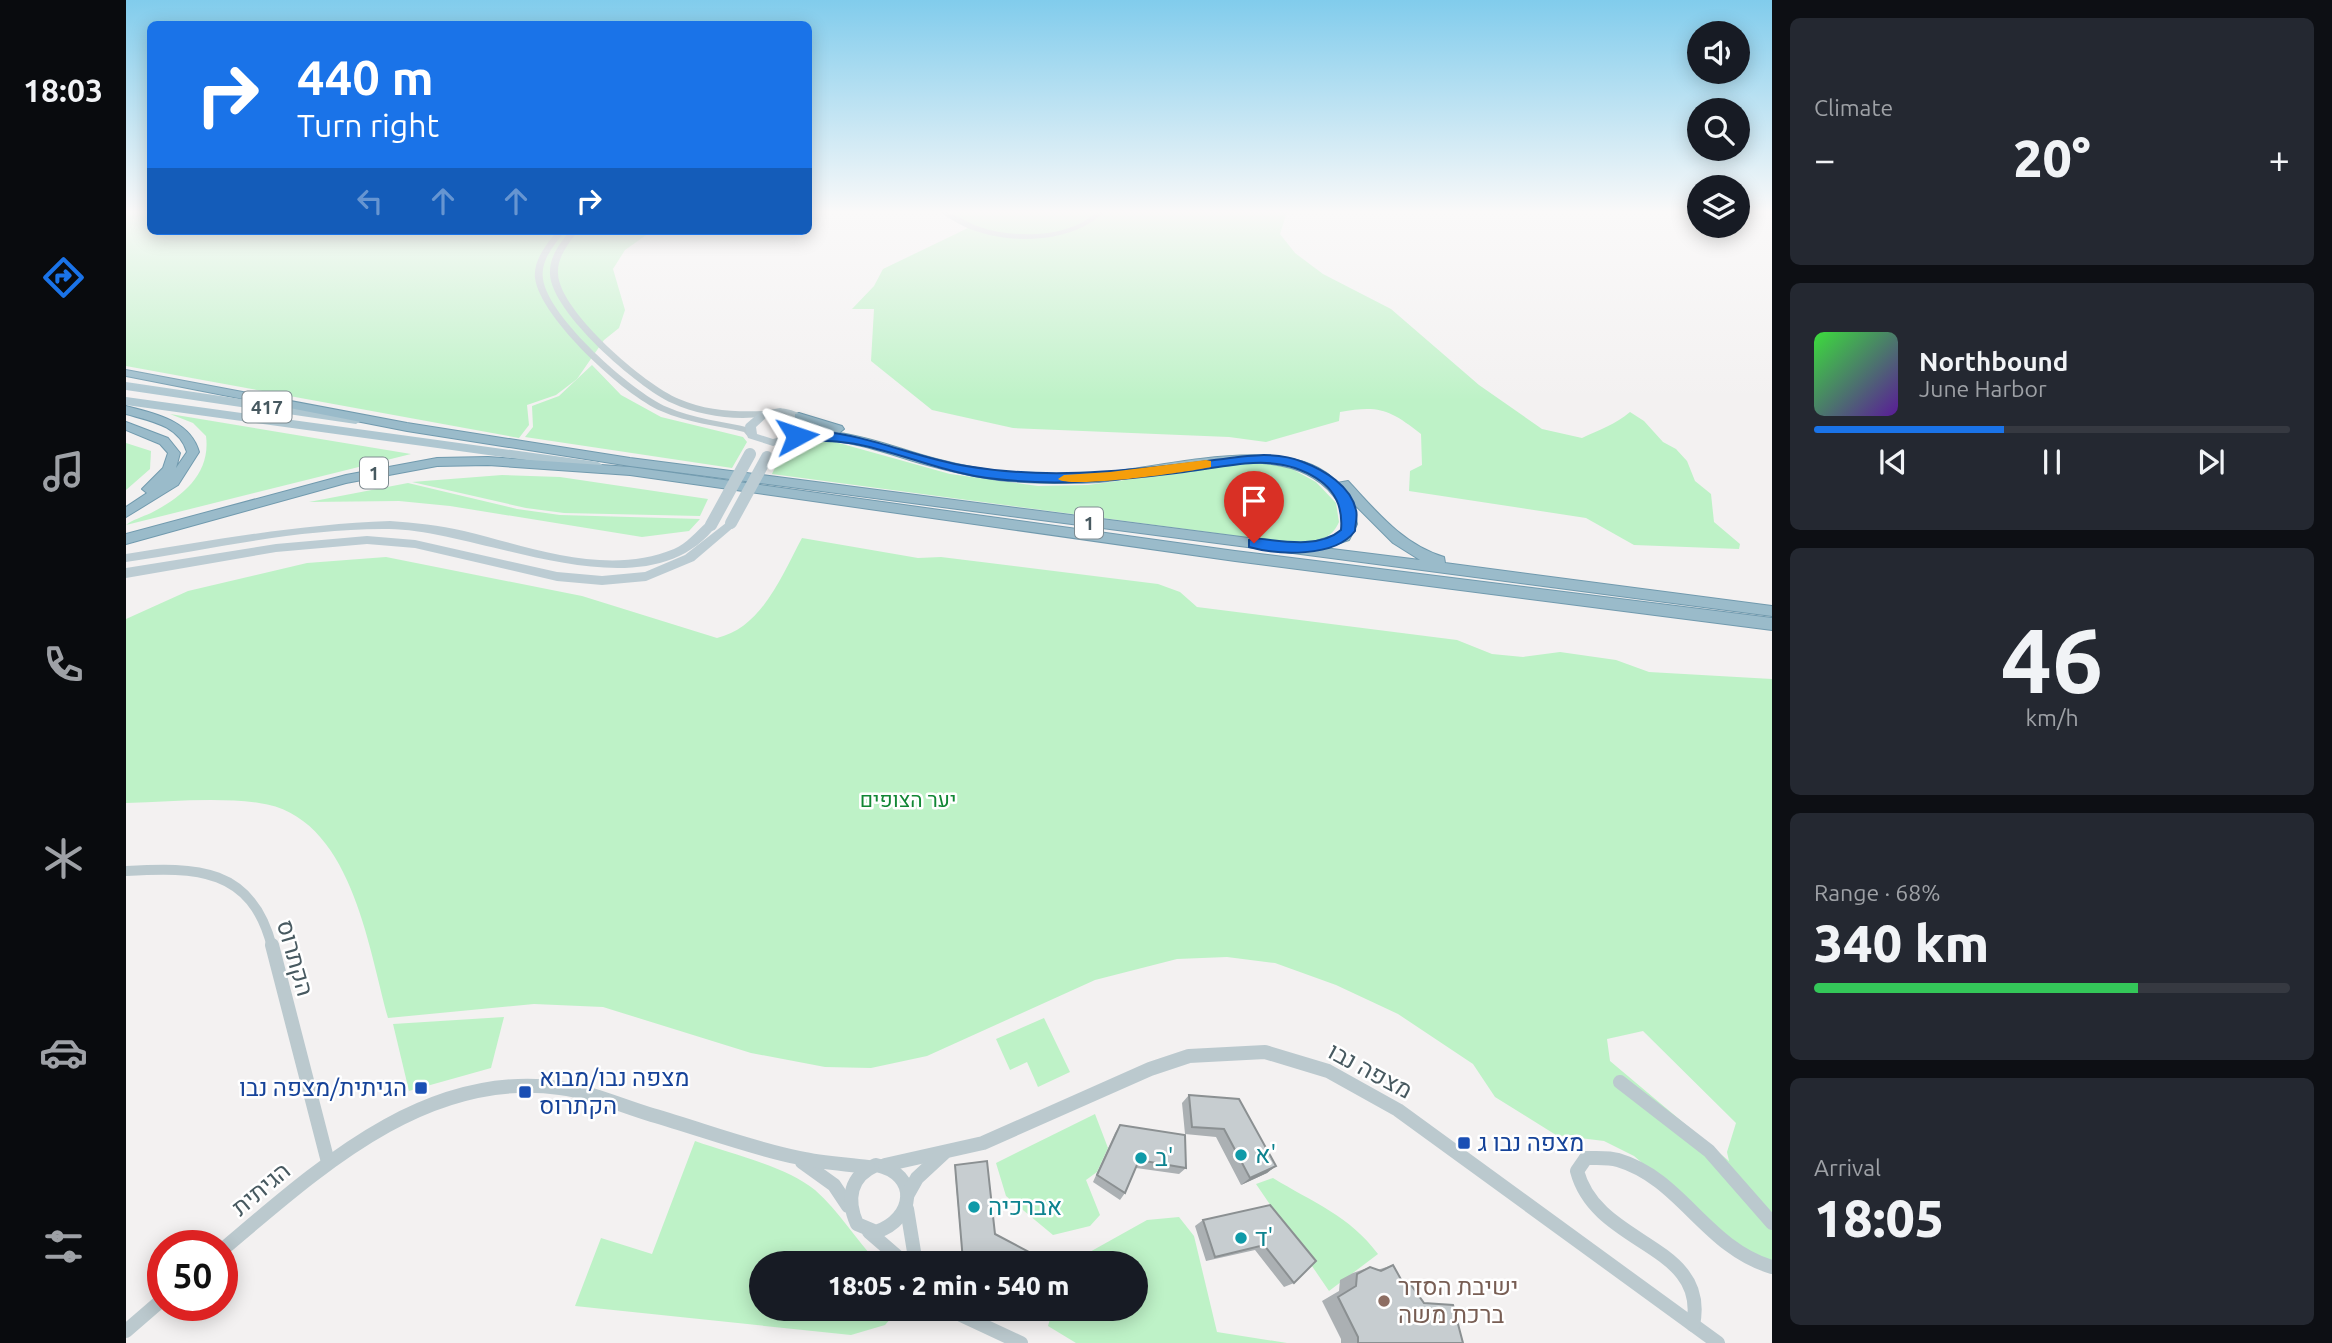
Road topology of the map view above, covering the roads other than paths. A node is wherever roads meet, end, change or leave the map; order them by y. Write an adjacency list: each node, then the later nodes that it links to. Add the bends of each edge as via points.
1 (541, 275): 11 (street, via 547,301 617,379 678,415 747,430)
2 (553, 275): 7 (street, via 571,311 631,373 662,395 687,406 741,416)
3 (126, 373): 10 (highway, 1)
4 (126, 386): 10 (main road, 417)
5 (126, 401): 15 (main road, 417)
6 (126, 410): 17 (highway, via 182,431 193,452 173,482)
7 (764, 414): 8 (main road, via 788,412); 11 (main road, via 750,426)
8 (799, 417): 12 (main road, via 803,426); 13 (highway)
9 (126, 426): 16 (highway, via 164,440 174,457 162,477)
10 (407, 428): 19 (highway, 1)
11 (754, 437): 12 (main road); 20 (main road, bridge, via 750,454 711,525 680,551 652,560 587,563 395,525 336,526)
12 (785, 441): 13 (highway, via 828,434); 21 (main road, bridge, via 767,457 732,523 701,553 665,573 600,582 368,540 254,551)
13 (892, 451): 14 (highway, via 1010,477 1085,478)
14 (1167, 468): 19 (highway, via 1249,459 1284,461 1322,476 1339,491 1350,510 1344,537 1316,546); 22 (highway, via 1250,452 1297,457 1337,478 1392,535 1420,554)
15 (630, 471): 18 (highway, 1, via 437,462 346,479); 24 (highway, 1, via 1221,554)
16 (126, 504)
17 (126, 513)
18 (126, 539)
19 (1209, 539): 22 (highway, 1)
20 (126, 558)
21 (126, 573)
22 (1503, 574): 23 (highway, 1)
23 (1772, 611)
24 (1772, 624)
25 (126, 871): 29 (street, הקתרוס, via 206,871 226,876 251,899 269,934)
26 (1620, 1082): 34 (street, via 1701,1144)
27 (947, 1150): 30 (street, מצפה נבו); 32 (street, via 917,1178); 42 (street, מצפה נבו, via 983,1143 1189,1056 1241,1051 1276,1055 1328,1071 1398,1110)
28 (793, 1156): 29 (street, via 590,1096 529,1085 438,1100 406,1113); 31 (street); 33 (street, via 834,1185)
29 (328, 1162): 36 (street, הגיתית)
30 (885, 1165): 31 (street); 32 (street, via 901,1175)
31 (867, 1167): 33 (street, via 850,1192)
32 (908, 1200): 35 (street, via 895,1226 886,1231); 38 (street)
33 (852, 1214): 35 (street)
34 (1772, 1223)
35 (866, 1230): 37 (street)
36 (238, 1237)
37 (891, 1251)
38 (914, 1251)
39 (1772, 1267): 42 (street, via 1738,1254 1646,1172 1611,1158 1586,1158 1577,1171 1582,1192 1601,1212 1683,1274 1695,1294)
40 (147, 1313): 43 (street)
41 (974, 1321): 44 (street)
42 (1693, 1325): 45 (street, מצפה נבו)
43 (126, 1331)
44 (1021, 1343)
45 (1718, 1343)

